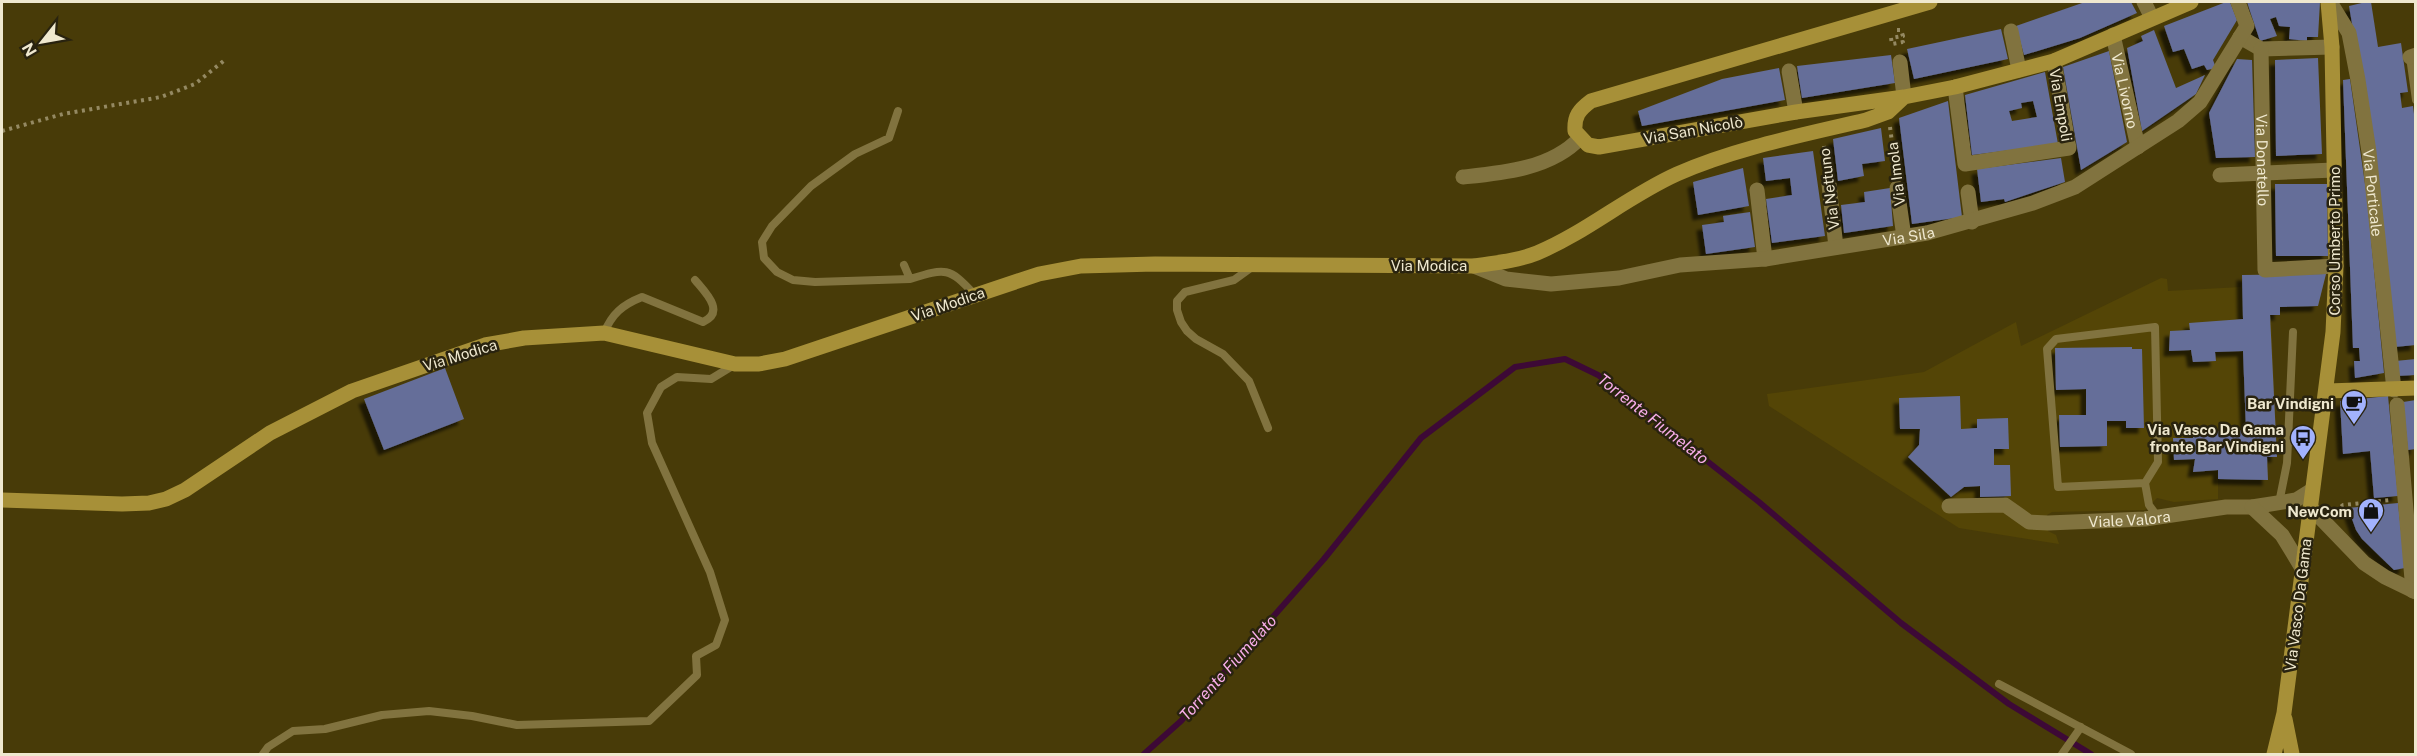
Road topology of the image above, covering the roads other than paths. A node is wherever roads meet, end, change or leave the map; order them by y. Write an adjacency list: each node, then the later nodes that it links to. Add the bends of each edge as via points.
1 (1930, 2): 22 (street, via 1591,101 1579,110 1574,121)
2 (2144, 2): 6 (street)
3 (2191, 2): 6 (street, Via San Nicolò)
4 (2238, 2): 9 (street, Via Sila, via 2247,26)
5 (2329, 2): 10 (street, Corso Umberto Primo); 47 (street, Via Porticale, via 2349,33 2358,80)
6 (2152, 18): 8 (street, Via San Nicolò)
7 (2011, 31): 15 (street)
8 (2113, 35): 13 (street, Via San Nicolò); 23 (street, Via Livorno)
9 (2240, 37): 11 (street); 23 (street, Via Sila, via 2200,102)
10 (2332, 47): 11 (street); 24 (street, Corso Umberto Primo)
11 (2261, 49): 25 (street, Via Donatello)
12 (2413, 56): 19 (lane)
13 (2054, 61): 15 (street, Via San Nicolò); 17 (street, Via Empoli, via 2069,148 1965,164)
14 (1900, 62): 18 (street)
15 (2019, 70): 17 (street, Via San Nicolò)
16 (1789, 71): 21 (street)
17 (1955, 87): 18 (street, Via San Nicolò)
18 (1904, 97): 21 (street, Via San Nicolò); 38 (street, Via Modica, via 1888,112 1866,120 1698,166 1646,188 1563,241 1534,254)
19 (2415, 100)
20 (898, 111): 40 (lane, via 889,138 855,154 811,186 772,225 762,242 764,258 777,272 793,280)
21 (1796, 112): 22 (street, Via San Nicolò, via 1599,147)
22 (1580, 138): 27 (street, via 1571,148 1528,167)
23 (2138, 147): 32 (street, Via Sila, via 2074,186)
24 (2334, 170): 25 (street); 39 (street, Corso Umberto Primo)
25 (2265, 173): 26 (street); 39 (street, Via Donatello, via 2265,270)
26 (2220, 175)
27 (1463, 177)
28 (1829, 184): 34 (street, Via Nettuno)
29 (1897, 188): 33 (street, Via Imola)
30 (1757, 190): 35 (street)
31 (1968, 192): 32 (street)
32 (1972, 222): 33 (street, Via Sila)
33 (1904, 237): 34 (street, Via Sila)
34 (1836, 247): 35 (street, Via Sila)
35 (1765, 259): 38 (street, Via Sila, via 1680,265 1619,278 1551,284 1506,279)
36 (1255, 264): 38 (street, Via Modica); 42 (street, Via Modica, via 1081,266); 50 (lane, via 1234,280 1185,292 1177,310 1187,331 1223,354 1249,381)
37 (904, 265): 40 (lane)
38 (1474, 266)
39 (2336, 266): 48 (street, Corso Umberto Primo)
40 (910, 279): 42 (lane, via 938,271 957,275)
41 (695, 280): 44 (lane, via 714,306 710,319 703,322 642,297 618,310)
42 (974, 294): 45 (street, Via Modica, via 785,359)
43 (2293, 332): 55 (lane, via 2287,463)
44 (604, 333): 45 (street, Via Modica); 54 (street, Via Modica, via 524,338 485,345 352,391 270,433 166,499 122,504)
45 (735, 364): 67 (lane, via 711,379 677,377 661,387 648,413 652,443 710,572 725,620 716,645 696,656 697,675 649,721 517,725 429,711 382,715 325,729 293,731)
46 (2415, 388): 47 (street)
47 (2394, 390): 48 (street)
48 (2327, 391): 52 (street, Via Vasco Da Gama)
49 (2397, 405): 53 (street)
50 (1268, 428)
51 (2145, 483): 51 (lane, via 2158,462 2155,327 2056,339 2047,349 2058,487); 59 (lane)
52 (2312, 490): 55 (street, Viale Valora, via 2295,500); 58 (street, Via Vasco Da Gama)
53 (2410, 498): 61 (street)
54 (2, 500)
55 (2279, 503): 57 (street, Viale Valora)
56 (1949, 506): 59 (street, Viale Valora, via 2005,505 2029,522)
57 (2252, 507): 59 (street, Viale Valora); 60 (street, via 2282,535)
58 (2310, 507): 60 (street, Via Vasco Da Gama); 62 (street, via 2364,563)
59 (2157, 516)
60 (2302, 568): 65 (street, Via Vasco Da Gama)
61 (2414, 571): 62 (street); 63 (street)
62 (2385, 577): 63 (street)
63 (2414, 592)
64 (1999, 684): 66 (lane)
65 (2284, 713): 70 (street); 71 (street)
66 (2081, 727): 68 (lane); 69 (lane)
67 (263, 754)
68 (2062, 754)
69 (2131, 754)
70 (2274, 754)
71 (2292, 754)

